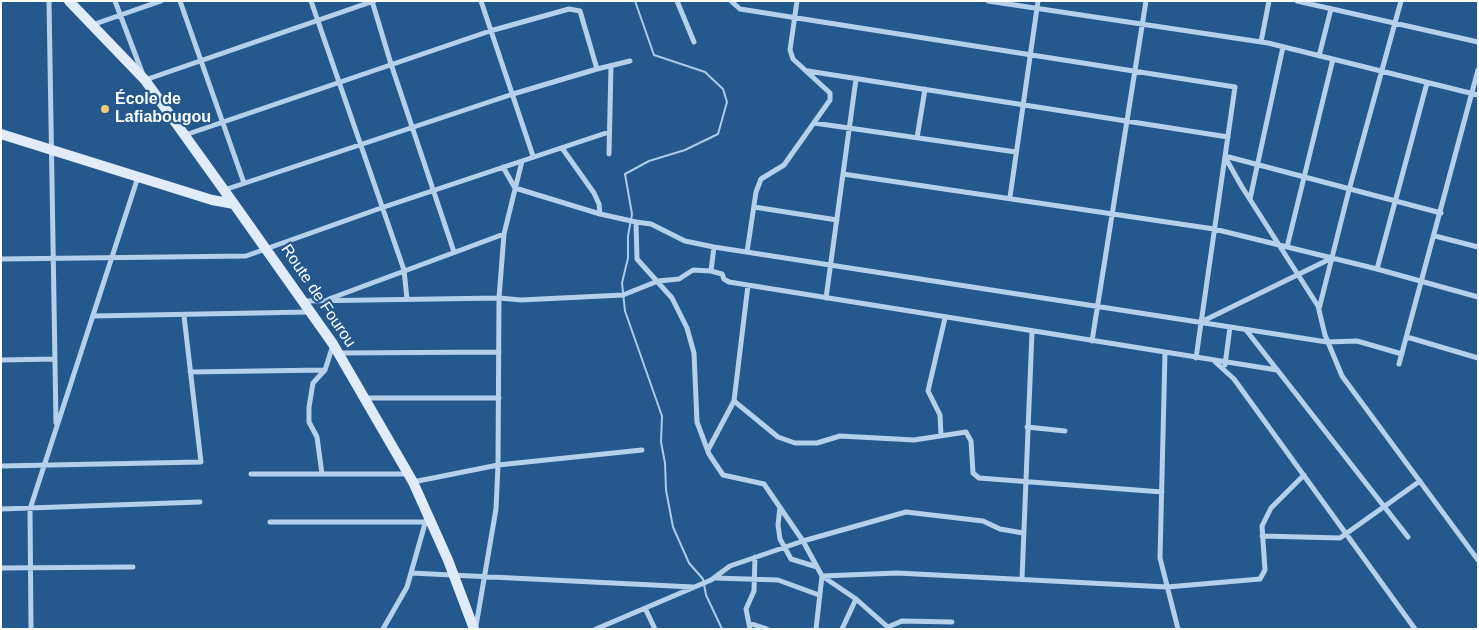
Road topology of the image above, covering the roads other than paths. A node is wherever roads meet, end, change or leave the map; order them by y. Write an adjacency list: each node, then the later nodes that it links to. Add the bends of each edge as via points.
1 (49, 1): 64 (street)
2 (69, 1): 25 (main road, Route de Fourou)
3 (115, 1): 21 (street)
4 (162, 1): 21 (street)
5 (180, 1): 34 (street)
6 (311, 1): 23 (street)
7 (373, 1): 23 (street); 37 (street)
8 (481, 1): 27 (street)
9 (677, 1): 28 (street)
10 (731, 1): 22 (street, via 740,9)
11 (797, 1): 22 (street)
12 (988, 1): 19 (street)
13 (1038, 1): 19 (street)
14 (1146, 1): 26 (street)
15 (1269, 1): 29 (street)
16 (1297, 1): 18 (street)
17 (1401, 1): 24 (street)
18 (1317, 3): 20 (street)
19 (1037, 9): 26 (street); 32 (street)
20 (1331, 9): 24 (street); 33 (street)
21 (120, 16): 25 (street); 45 (street)
22 (794, 18): 32 (street); 41 (street, via 790,50 793,59)
23 (317, 20): 34 (street); 46 (street)
24 (1394, 22): 30 (street); 43 (street)
25 (92, 25): 45 (main road, Route de Fourou)
26 (1142, 25): 29 (street); 42 (street)
27 (490, 31): 37 (street); 39 (street, via 576,8 580,11); 49 (street)
28 (694, 42)
29 (1261, 42): 31 (street)
30 (1478, 42)
31 (1283, 47): 33 (street); 70 (street)
32 (1030, 55): 42 (street); 51 (street)
33 (1319, 56): 35 (street)
34 (200, 60): 45 (street); 53 (street)
35 (1333, 60): 43 (street); 73 (street)
36 (630, 61): 38 (street)
37 (390, 64): 46 (street); 55 (street)
38 (611, 66): 39 (street); 57 (street)
39 (597, 69): 49 (street)
40 (1478, 70): 50 (street)
41 (808, 72): 44 (street); 54 (street, via 830,93 830,100)
42 (1135, 72): 52 (street); 60 (street, via 1236,86)
43 (1381, 72): 47 (street); 77 (street)
44 (856, 79): 48 (street); 56 (street)
45 (145, 80): 59 (main road, Route de Fourou)
46 (338, 83): 53 (street); 62 (street)
47 (1427, 83): 50 (street); 82 (street)
48 (924, 89): 51 (street); 61 (street)
49 (513, 94): 55 (street); 67 (street)
50 (1475, 95): 87 (street)
51 (1023, 104): 52 (street); 65 (street)
52 (1127, 121): 60 (street); 86 (street)
53 (222, 122): 59 (street); 75 (street)
54 (814, 123): 56 (street); 84 (street, via 784,164 761,179)
55 (412, 127): 62 (street); 79 (street)
56 (850, 128): 61 (street); 72 (street)
57 (609, 132): 63 (street); 66 (street)
58 (1, 134): 64 (main road)
59 (185, 135): 78 (main road, Route de Fourou)
60 (1228, 137): 68 (street)
61 (917, 138): 65 (street)
62 (359, 145): 75 (street); 85 (street)
63 (562, 148): 67 (street); 88 (street, via 600,204)
64 (52, 151): 74 (main road); 104 (street)
65 (1016, 152): 80 (street)
66 (609, 154)
67 (533, 156): 69 (street)
68 (1225, 156): 70 (street); 81 (street); 91 (street)
69 (522, 161): 71 (street); 76 (street)
70 (1257, 164): 73 (street); 81 (street)
71 (503, 167): 76 (street); 79 (street)
72 (843, 174): 80 (street); 89 (street)
73 (1304, 176): 77 (street); 96 (street)
74 (138, 177): 83 (main road); 101 (street)
75 (244, 183): 78 (street)
76 (515, 188): 88 (street); 92 (street)
77 (1350, 188): 82 (street); 102 (street)
78 (224, 190): 83 (main road, Route de Fourou)
79 (433, 190): 85 (street); 99 (street)
80 (1010, 197): 86 (street)
81 (1250, 200): 94 (street)
82 (1395, 200): 87 (street); 106 (street)
83 (234, 204): 98 (main road, Route de Fourou)
84 (754, 207): 89 (street); 100 (street)
85 (381, 208): 98 (street); 107 (street)
86 (1113, 212): 91 (street); 119 (street)
87 (1441, 212): 93 (street)
88 (600, 214): 90 (street)
89 (837, 220): 105 (street)
90 (636, 222): 95 (street, via 651,224 685,241); 110 (street, via 637,259)
91 (1214, 229): 94 (street); 125 (street)
92 (504, 234): 99 (street); 114 (street)
93 (1435, 236): 97 (street); 111 (street)
94 (1279, 245): 96 (street); 109 (street)
95 (714, 247): 100 (street); 108 (street)
96 (1287, 247): 102 (street)
97 (1478, 247)
98 (267, 248): 101 (street, via 246,256); 118 (main road, Route de Fourou)
99 (454, 252): 107 (street)
100 (747, 252): 105 (street)
101 (112, 258): 104 (street); 122 (street)
102 (1332, 258): 106 (street); 109 (street); 120 (street)
103 (1, 259): 104 (street)
104 (52, 259): 138 (street)
105 (831, 265): 115 (street); 119 (street)
106 (1377, 269): 111 (street)
107 (404, 270): 116 (street); 117 (street)
108 (711, 270): 110 (street, via 693,270 679,278); 112 (street, via 730,282)
109 (1298, 275): 120 (street); 125 (street)
110 (658, 280): 114 (street, via 623,295 521,300); 155 (street, via 672,298 687,328 694,353 698,422)
111 (1423, 280): 113 (street); 129 (street)
112 (748, 285): 115 (street); 149 (street)
113 (1478, 296)
114 (499, 298): 116 (street); 133 (street)
115 (826, 298): 124 (street)
116 (406, 299): 117 (street)
117 (326, 300): 118 (street)
118 (303, 301): 121 (main road, Route de Fourou)
119 (1098, 306): 125 (street); 130 (street)
120 (1319, 310): 131 (street)
121 (310, 312): 123 (street); 132 (main road, Route de Fourou)
122 (94, 316): 123 (street); 151 (street)
123 (184, 316): 146 (street)
124 (945, 318): 128 (street); 153 (street, via 928,391 940,414)
125 (1201, 322): 126 (street); 136 (street)
126 (1230, 327): 127 (street); 141 (street)
127 (1246, 329): 131 (street); 145 (street)
128 (1032, 332): 130 (street); 150 (street)
129 (1407, 337): 135 (street); 137 (street)
130 (1092, 342): 134 (street)
131 (1327, 342): 135 (street, via 1357,341); 163 (street, via 1342,376)
132 (336, 349): 133 (street); 143 (street); 147 (main road, Route de Fourou)
133 (499, 352): 148 (street)
134 (1165, 353): 136 (street); 165 (street)
135 (1402, 354): 142 (street)
136 (1196, 358): 140 (street)
137 (1478, 358)
138 (54, 359): 139 (street); 151 (street)
139 (1, 360)
140 (1213, 360): 141 (street); 144 (street)
141 (1226, 362): 144 (street); 145 (street)
142 (1400, 364)
143 (325, 370): 146 (street); 160 (street, via 312,383 309,407 309,422 317,437)
144 (1225, 370): 161 (street)
145 (1277, 370): 168 (street)
146 (190, 372): 156 (street, via 201,462)
147 (365, 398): 148 (street); 162 (main road, Route de Fourou)
148 (498, 398): 158 (street)
149 (734, 401): 153 (street, via 778,437 795,443 817,443 840,436 914,440); 155 (street)
150 (1028, 427): 152 (street); 164 (street)
151 (56, 428): 156 (street)
152 (1065, 431)
153 (941, 435): 164 (street, via 966,432 970,435 973,473 979,478)
154 (642, 450): 158 (street)
155 (708, 450): 167 (street, via 723,475 764,484)
156 (46, 465): 157 (street); 170 (street)
157 (1, 466)
158 (498, 466): 162 (street); 188 (street, via 496,509)
159 (251, 474): 160 (street)
160 (322, 474): 162 (street)
161 (1304, 475): 174 (street); 175 (street, via 1271,508 1262,526)
162 (411, 478): 171 (main road, Route de Fourou)
163 (1420, 480): 168 (street); 180 (street)
164 (1026, 482): 165 (street); 173 (street)
165 (1162, 492): 193 (street, via 1160,558)
166 (200, 502): 170 (street)
167 (780, 507): 177 (street); 178 (street, via 778,525)
168 (1384, 507): 174 (street); 176 (street)
169 (1, 509): 170 (street)
170 (30, 509): 184 (street)
171 (428, 519): 172 (street); 185 (street); 186 (main road, Route de Fourou)
172 (270, 522)
173 (1023, 533): 177 (street, via 1000,530 982,521 906,512); 191 (street)
174 (1346, 534): 175 (street, via 1340,538); 209 (street)
175 (1262, 536): 193 (street, via 1265,570 1260,579)
176 (1408, 537)
177 (803, 541): 178 (street); 182 (street)
178 (785, 547): 179 (street); 182 (street, via 791,559)
179 (755, 557): 189 (street, via 730,566); 190 (street)
180 (1478, 560)
181 (133, 567): 184 (street)
182 (817, 567): 187 (street)
183 (1, 568): 184 (street)
184 (31, 568): 200 (street)
185 (411, 573): 186 (street); 201 (street, via 407,587)
186 (454, 575): 188 (street); 202 (main road, Route de Fourou)
187 (822, 576): 191 (street, via 897,573); 194 (street); 195 (street)
188 (484, 577): 192 (street); 202 (street)
189 (714, 578): 190 (street); 192 (street)
190 (756, 579): 194 (street, via 778,580); 198 (street, via 746,609)
191 (1022, 579): 193 (street)
192 (697, 586): 196 (street)
193 (1167, 586): 208 (street)
194 (819, 595): 206 (street)
195 (856, 599): 199 (street); 207 (street)
196 (645, 608): 203 (street); 204 (street)
197 (952, 622): 199 (street, via 902,621)
198 (750, 626): 205 (street)
199 (889, 628)
200 (31, 629)
201 (383, 629)
202 (475, 629)
203 (596, 629)
204 (655, 629)
205 (767, 629)
206 (816, 629)
207 (842, 629)
208 (1178, 629)
209 (1415, 629)

